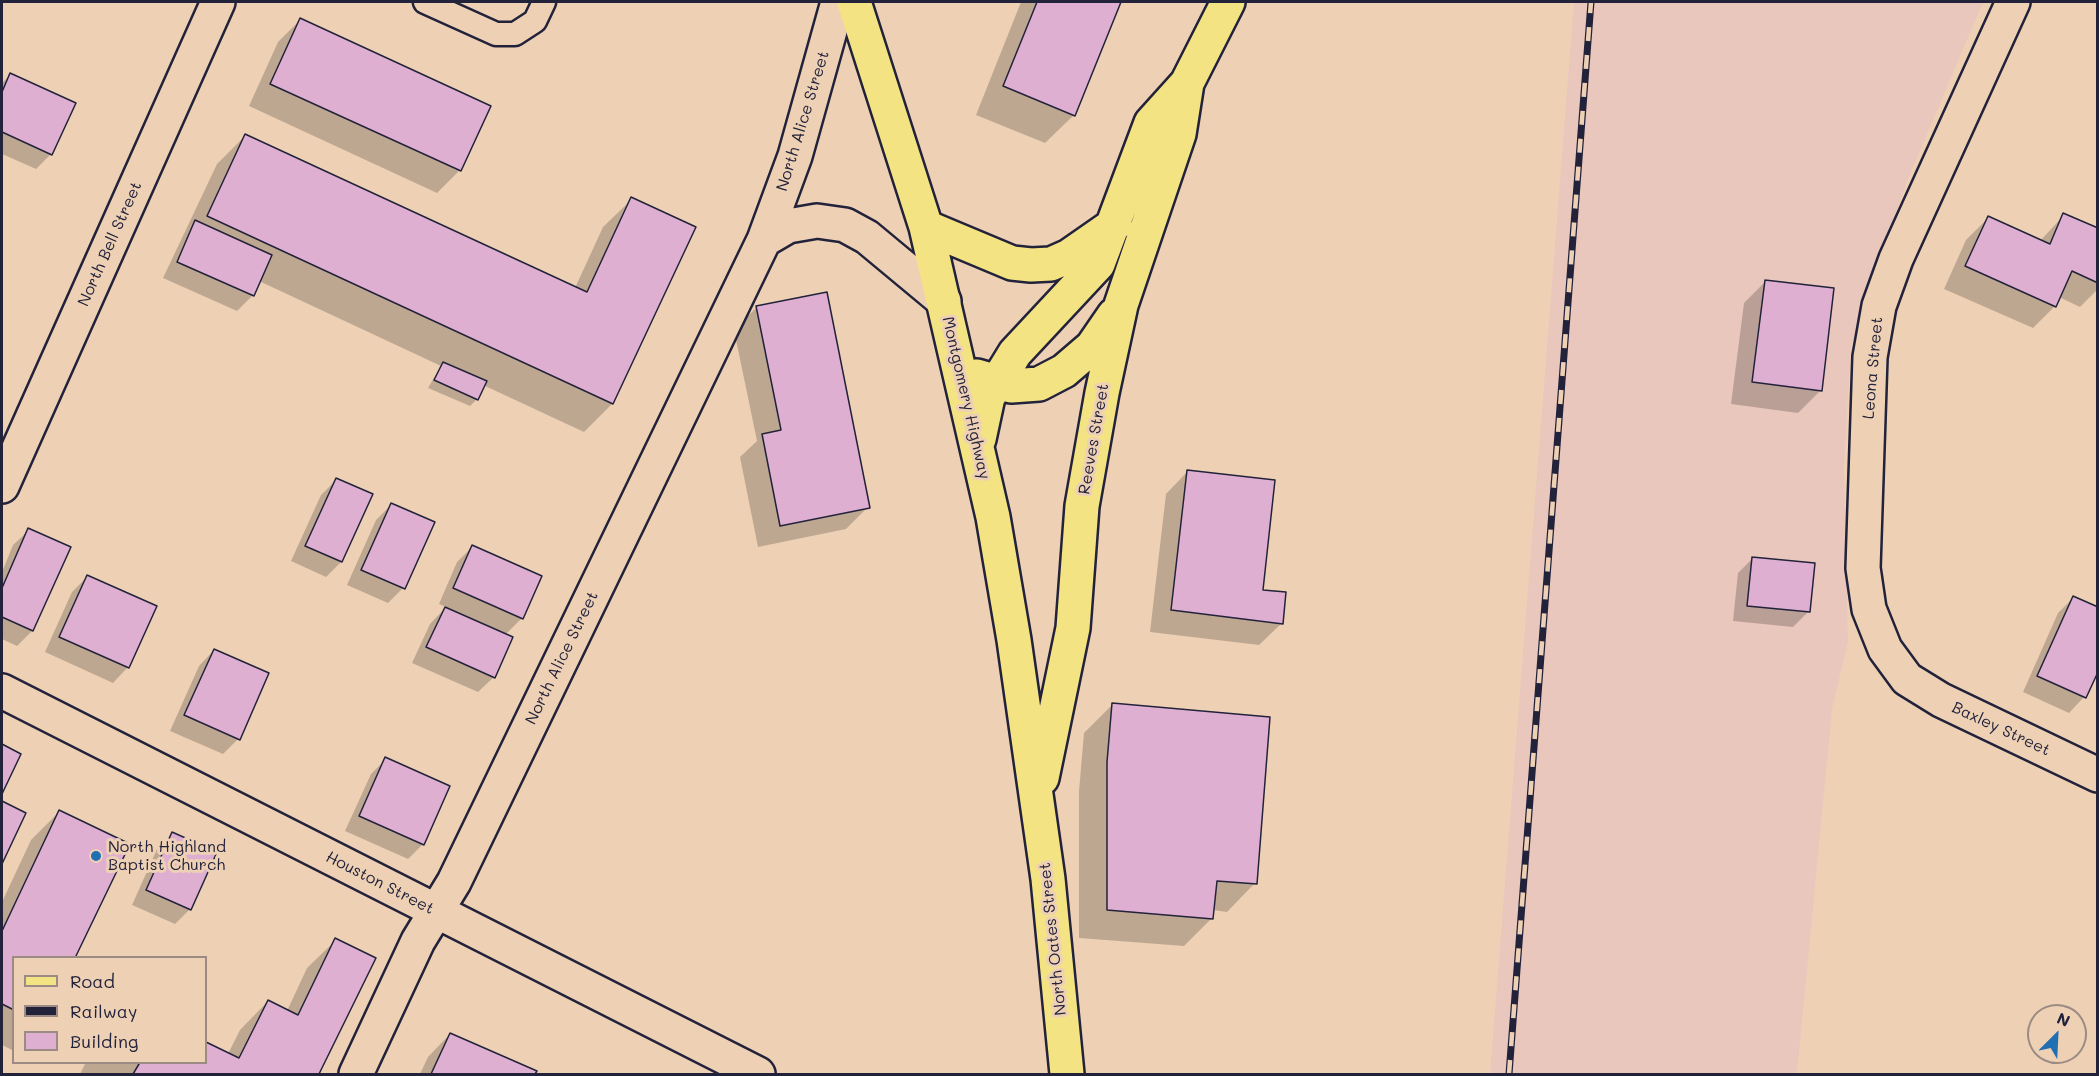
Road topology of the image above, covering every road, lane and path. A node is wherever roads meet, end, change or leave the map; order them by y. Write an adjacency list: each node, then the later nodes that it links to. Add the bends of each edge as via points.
1 (218, 2): 17 (street, North Bell Street)
2 (425, 2): 3 (lane, via 496,34 515,34 535,21)
3 (544, 2)
4 (838, 2): 11 (street, North Alice Street, via 795,156)
5 (854, 2): 10 (main road, Montgomery Highway)
6 (1228, 2): 8 (main road, Reeves Street)
7 (2013, 2): 18 (street, Leona Street, via 1896,259 1879,306 1870,357 1863,567 1869,609 1885,649)
8 (1187, 82): 9 (main road, Reeves Street, via 1151,123); 13 (main road, Reeves Street, via 1179,134)
9 (1115, 224): 10 (main road, via 1069,256 1051,264 1031,265 1012,264); 15 (main road, Reeves Street, via 1098,264 1015,353)
10 (926, 227): 12 (main road, Montgomery Highway)
11 (764, 240): 12 (street, via 788,226 817,221 845,225 867,237); 22 (street, North Alice Street, via 460,871)
12 (944, 301): 14 (main road, Montgomery Highway)
13 (1121, 304): 15 (main road, via 1092,347 1064,371 1039,384 1011,386); 21 (main road, Reeves Street, via 1082,506 1073,628)
14 (956, 353): 15 (main road, via 967,369 983,380); 16 (main road, Montgomery Highway)
15 (996, 382): 16 (main road, Reeves Street, via 982,419)
16 (977, 450): 21 (main road, Montgomery Highway, via 1014,640)
17 (2, 486)
18 (1907, 679): 20 (street, Baxley Street, via 1941,700)
19 (2, 691): 22 (street, Houston Street)
20 (2097, 775)
21 (1037, 803): 25 (main road, North Oates Street)
22 (436, 911): 23 (street, North Alice Street); 24 (street, Houston Street)
23 (356, 1074)
24 (758, 1074)
25 (1066, 1074)

